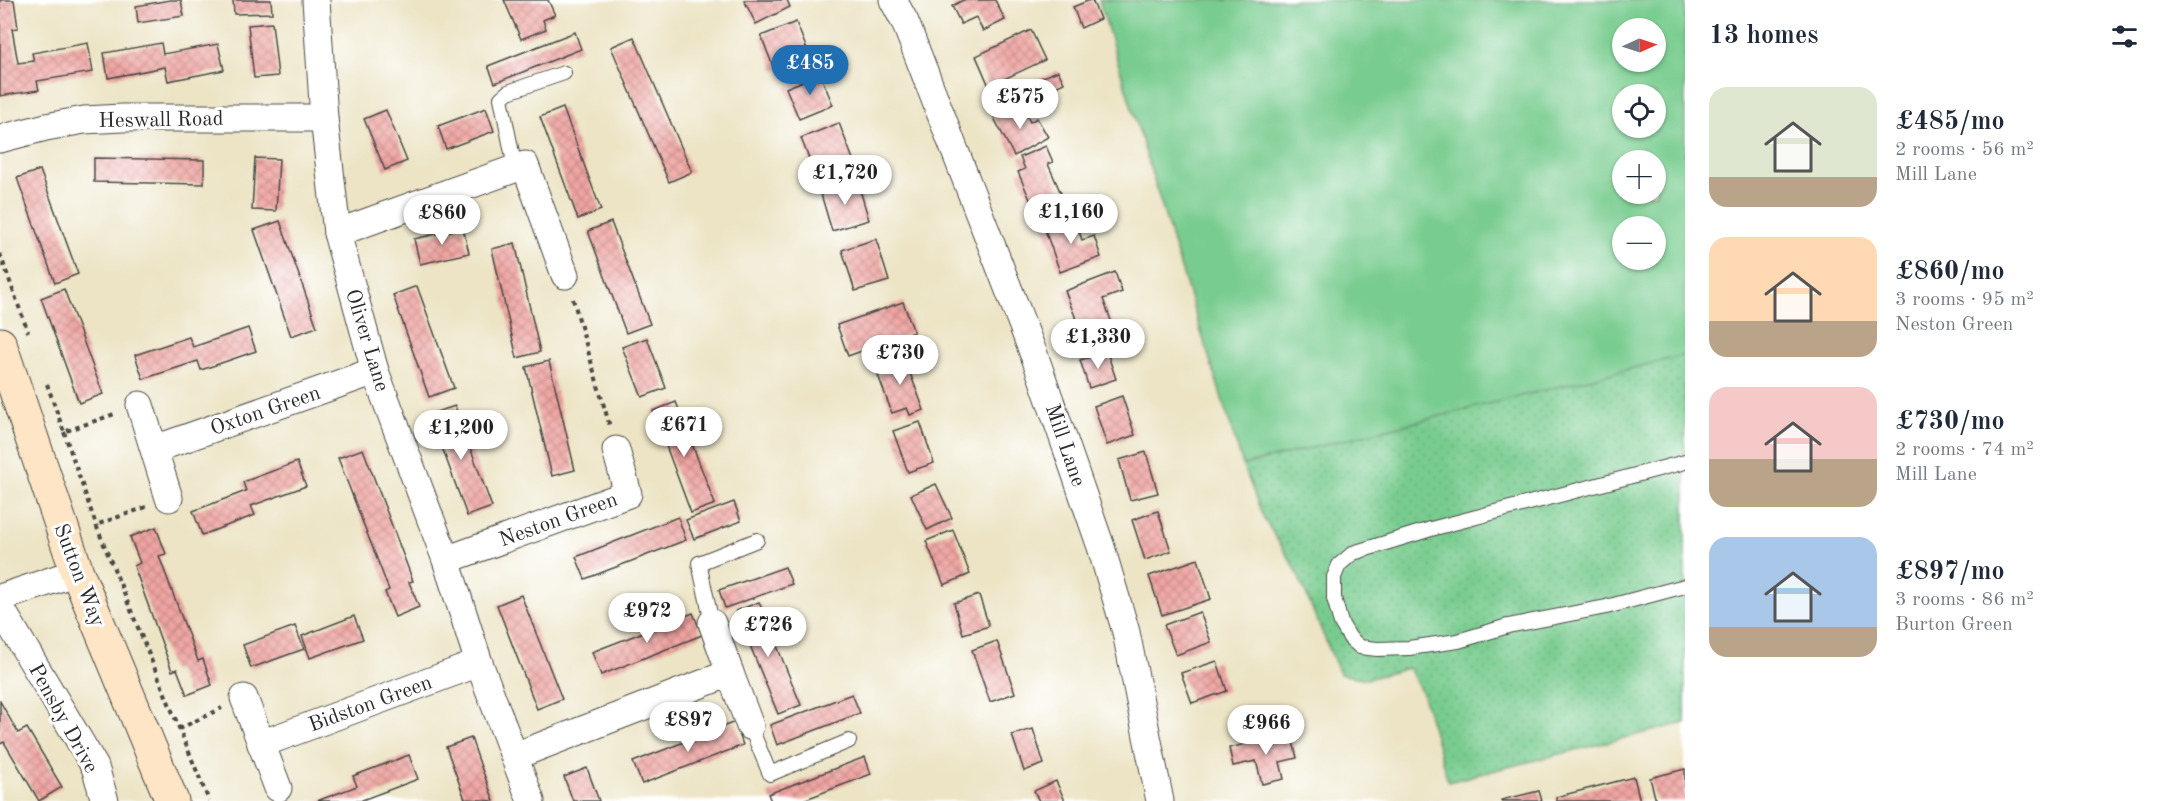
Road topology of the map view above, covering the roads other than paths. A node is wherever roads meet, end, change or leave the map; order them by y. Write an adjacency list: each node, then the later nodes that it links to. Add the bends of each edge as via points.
1 (316, 0): 4 (street, Oliver Lane)
2 (893, 0): 34 (street, Mill Lane, via 1036,360 1101,547 1126,632)
3 (564, 73): 6 (lane, via 501,98)
4 (324, 118): 5 (street, Heswall Road, via 84,120); 7 (street, Oliver Lane)
5 (0, 139)
6 (515, 168): 7 (street); 8 (street, via 525,165)
7 (337, 233): 10 (street, Oliver Lane)
8 (565, 275)
9 (0, 344): 18 (main road, Sutton Way)
10 (375, 371): 12 (street, Oxton Green); 17 (street, Oliver Lane)
11 (140, 405): 12 (street)
12 (155, 449): 15 (street)
13 (616, 450): 17 (street, Neston Green, via 628,494)
14 (1685, 462): 19 (lane, via 1353,553 1339,565 1334,577 1334,598 1350,638 1360,646 1377,650 1458,641)
15 (169, 498)
16 (757, 540): 22 (lane, via 699,563)
17 (446, 560): 23 (street, Oliver Lane)
18 (77, 572): 20 (street); 32 (main road, Sutton Way)
19 (1685, 585)
20 (0, 598)
21 (0, 607): 31 (street, Pensby Drive, via 95,767)
22 (712, 623): 24 (street)
23 (479, 663): 28 (street, Bidston Green); 29 (street, Oliver Lane)
24 (729, 674): 26 (street); 29 (street)
25 (244, 698): 28 (street)
26 (750, 726): 27 (lane, via 770,774)
27 (849, 741)
28 (261, 744): 30 (street)
29 (515, 756): 33 (street, Oliver Lane)
30 (278, 788)
31 (105, 801)
32 (172, 801)
33 (531, 801)
34 (1160, 801)

